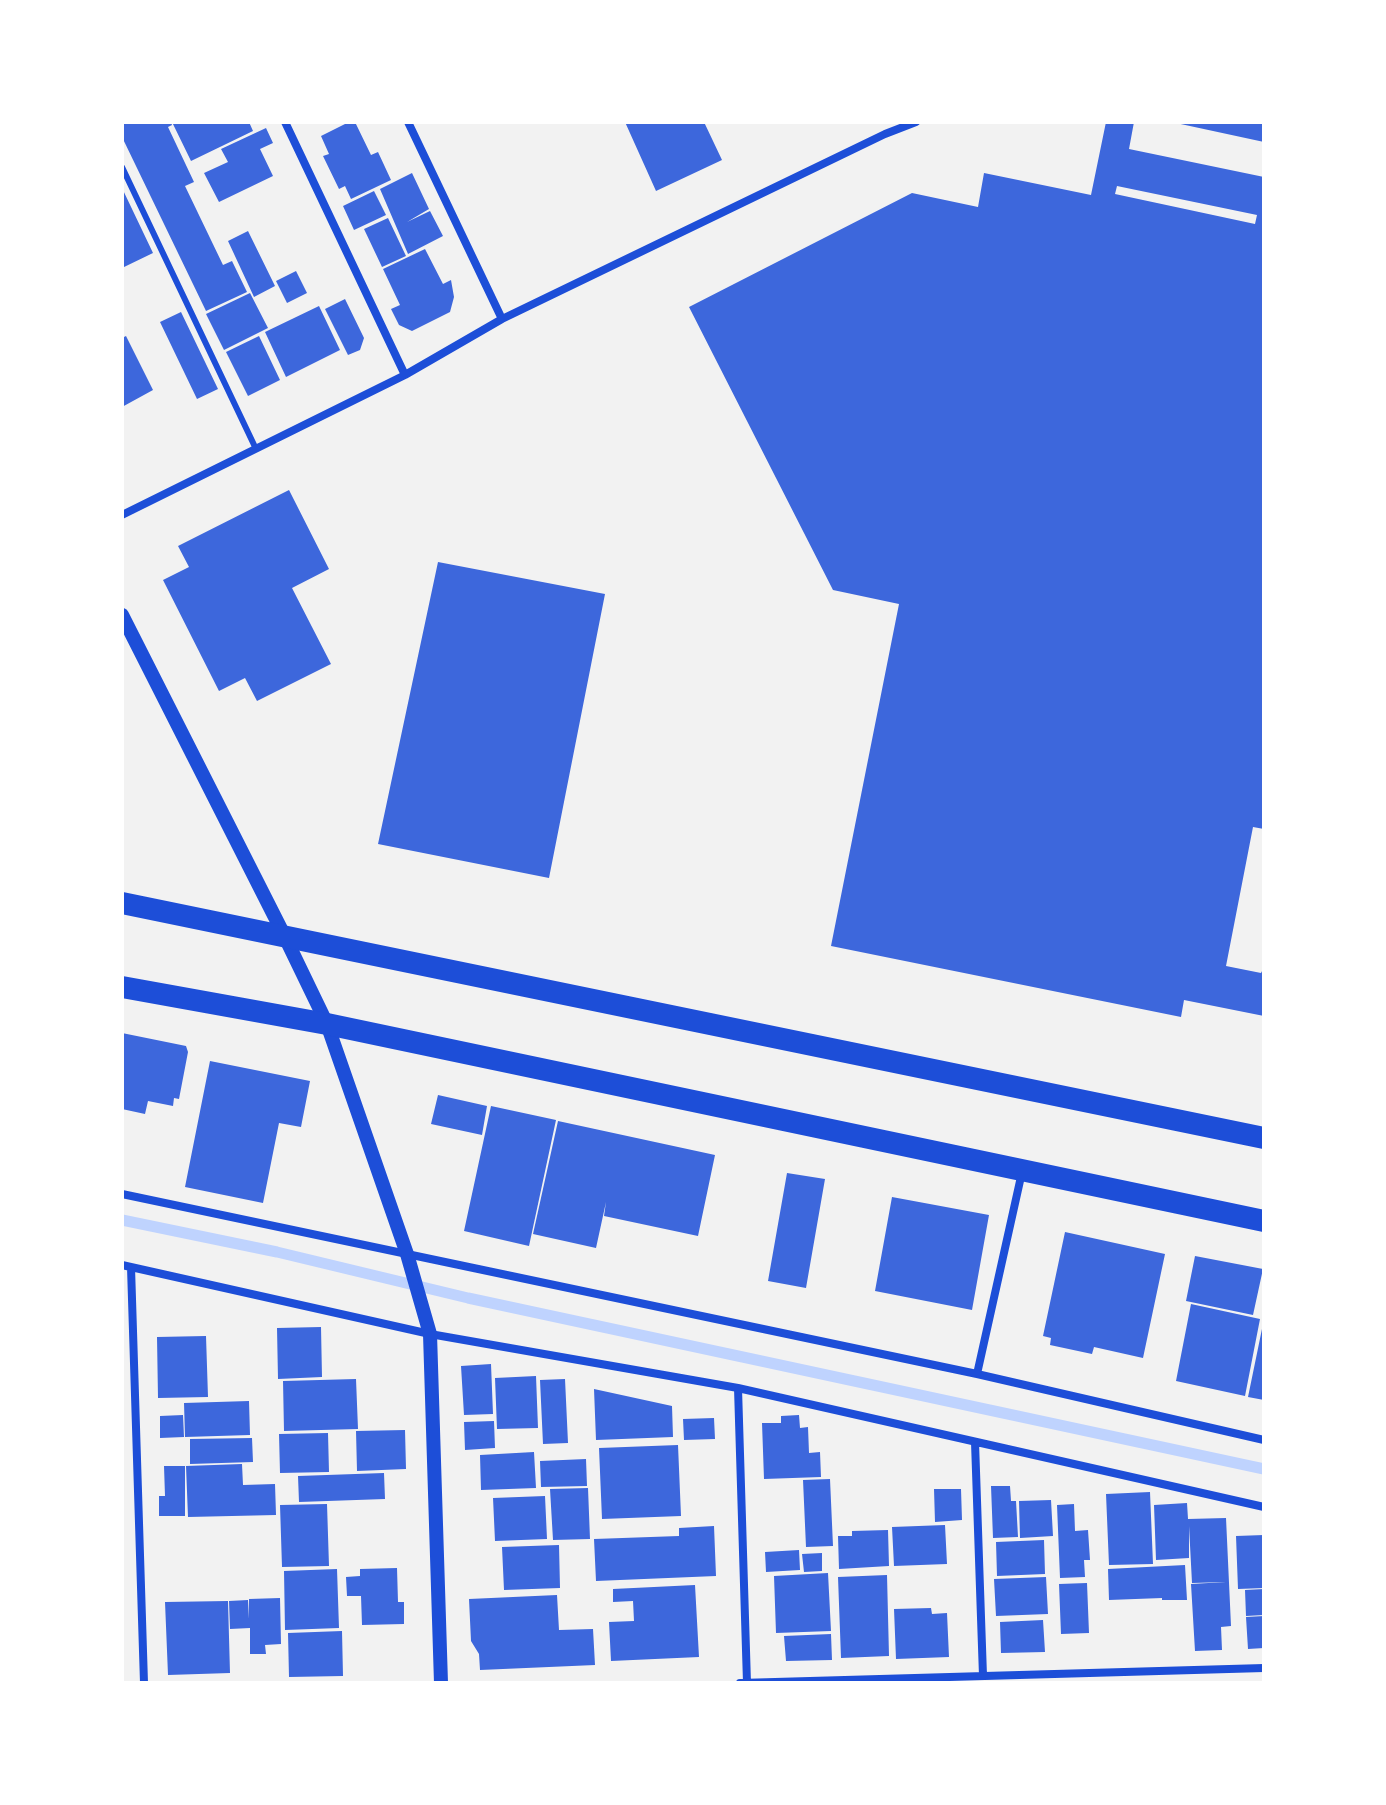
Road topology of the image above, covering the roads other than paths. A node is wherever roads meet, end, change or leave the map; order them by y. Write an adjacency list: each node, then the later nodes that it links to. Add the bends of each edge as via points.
1 (285, 122): 6 (street)
2 (408, 122): 5 (street)
3 (916, 122): 5 (street)
4 (122, 167): 7 (lane)
5 (502, 319): 6 (street)
6 (405, 375): 7 (street)
7 (256, 449): 8 (street)
8 (122, 515)
9 (122, 615): 11 (street)
10 (122, 903): 11 (highway)
11 (285, 937): 13 (street); 14 (highway)
12 (122, 987): 13 (highway)
13 (327, 1024): 15 (highway); 18 (street)
14 (1264, 1138)
15 (1022, 1171): 17 (highway); 21 (street)
16 (122, 1194): 18 (street)
17 (1264, 1221)
18 (408, 1259): 20 (street); 21 (street)
19 (127, 1266): 20 (street); 29 (street)
20 (429, 1328): 22 (street); 30 (street)
21 (977, 1374): 23 (street)
22 (738, 1388): 24 (street); 32 (street)
23 (1264, 1440)
24 (975, 1442): 25 (street); 27 (street)
25 (1264, 1507)
26 (1264, 1668): 28 (street)
27 (983, 1676): 28 (street); 32 (street)
28 (1040, 1679)
29 (144, 1683)
30 (441, 1683)
31 (740, 1683): 32 (street)
32 (747, 1683)

